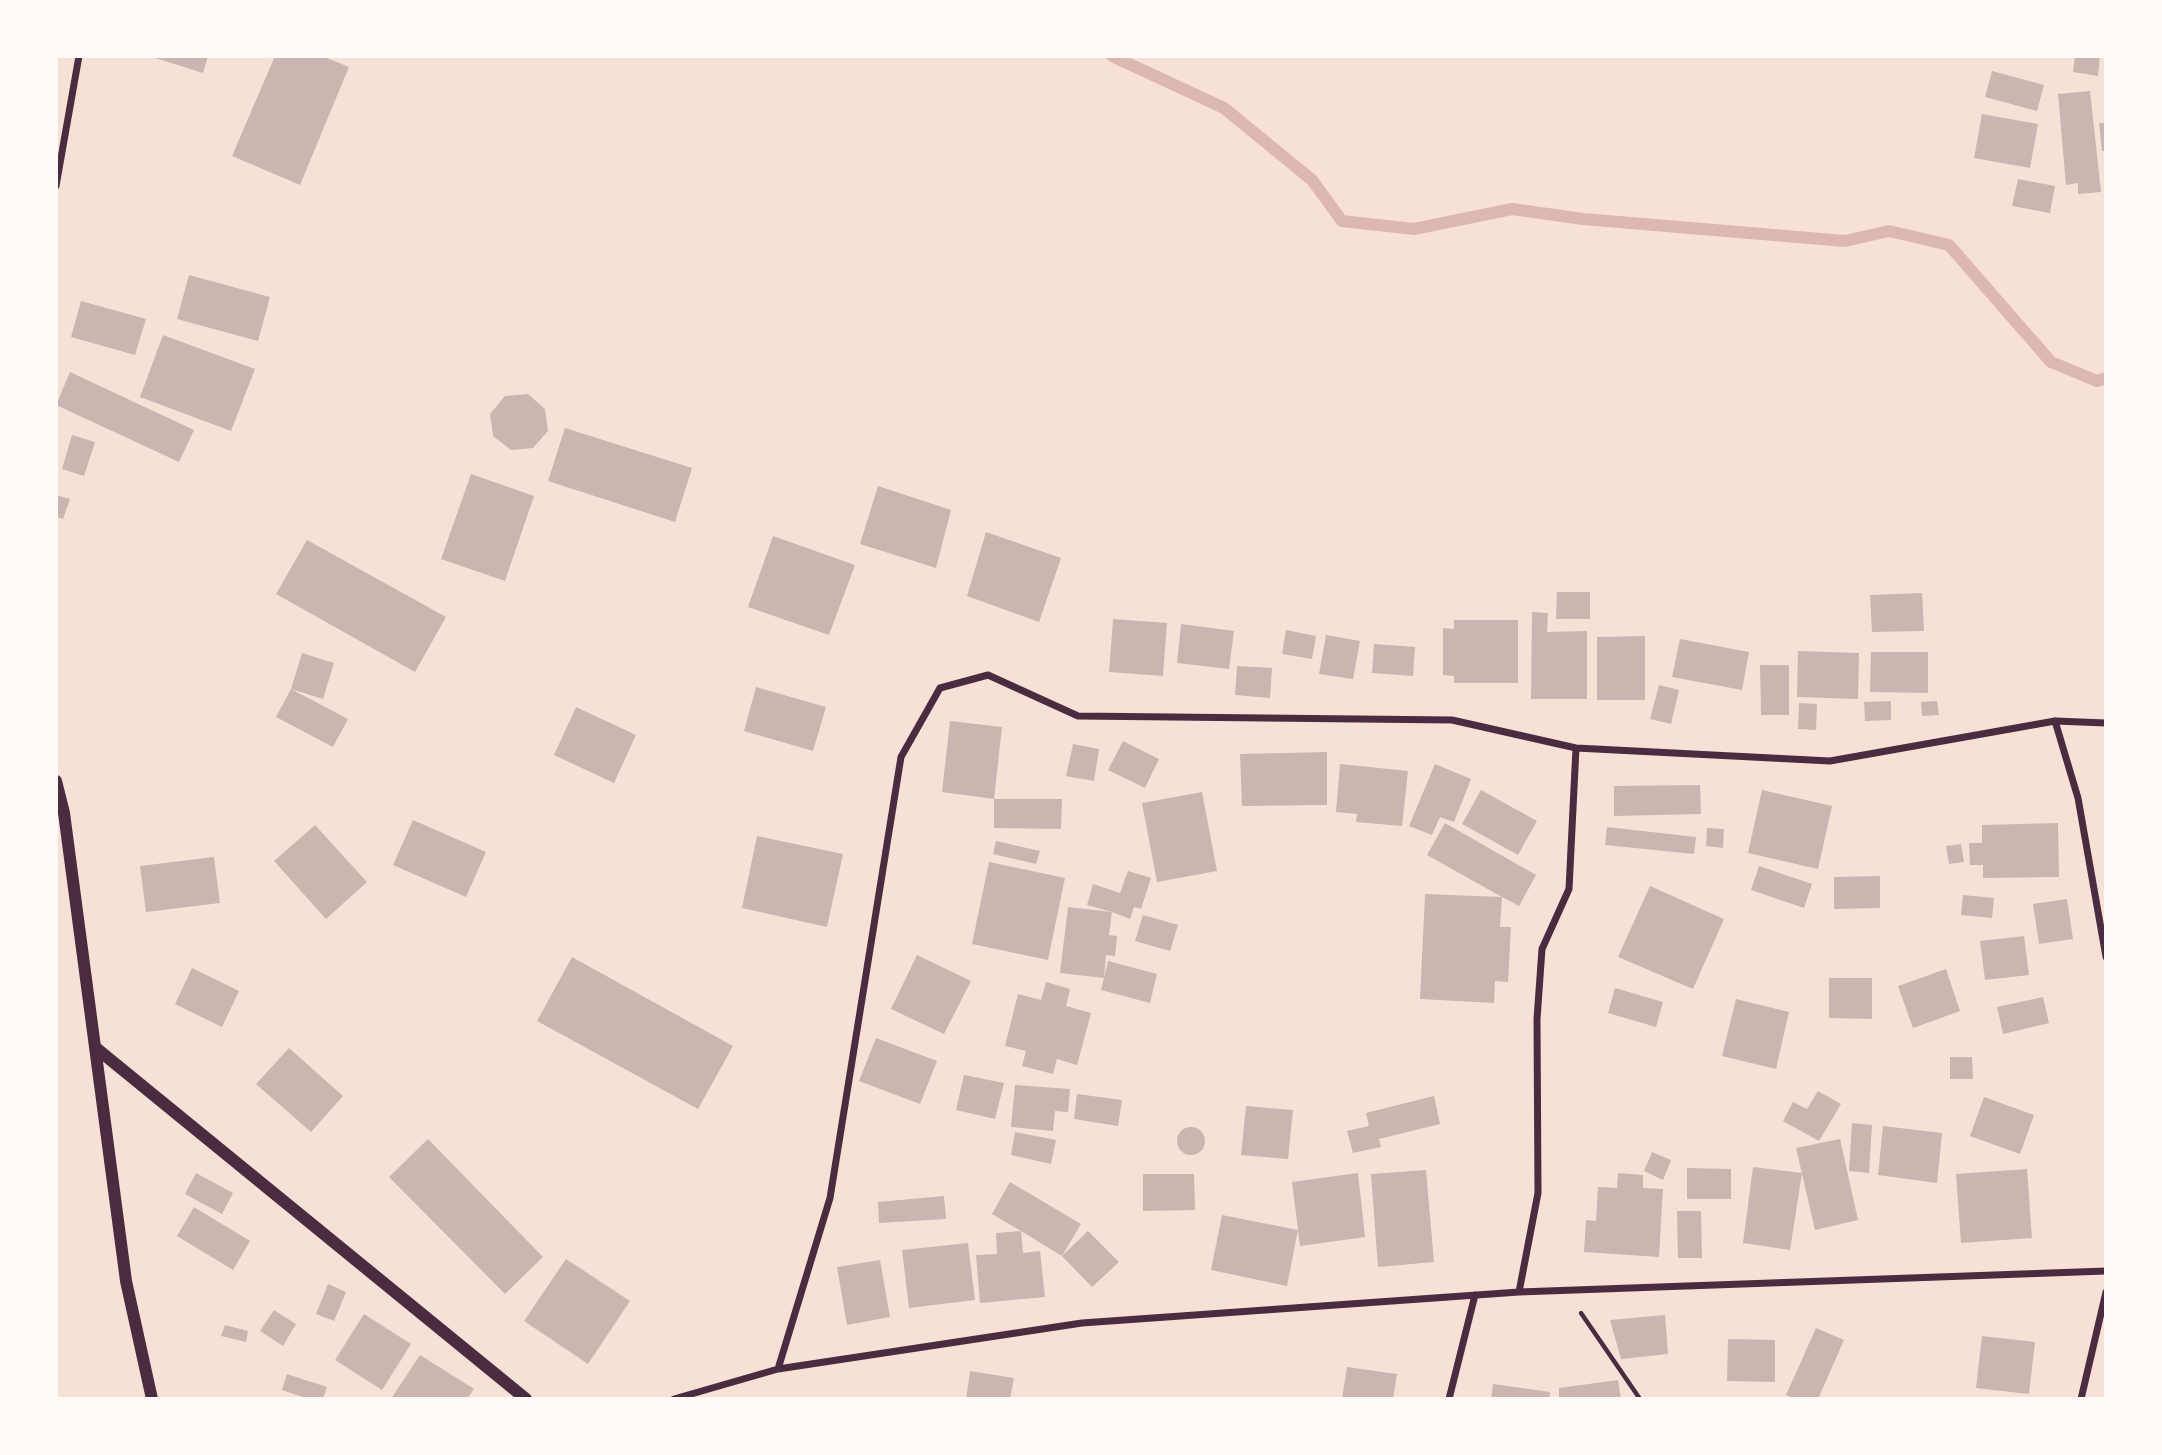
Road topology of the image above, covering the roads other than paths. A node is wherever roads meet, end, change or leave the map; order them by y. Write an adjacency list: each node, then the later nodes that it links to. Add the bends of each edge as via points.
1 (79, 56): 2 (street)
2 (56, 186)
3 (2055, 721): 4 (street); 5 (street, via 1830,761); 7 (street, via 2078,799)
4 (2106, 723)
5 (1576, 748): 10 (street, via 1569,889 1542,948 1537,1019 1538,1193); 13 (street, via 1452,720 1078,716 988,675 940,688 901,757 830,1198)
6 (56, 781): 8 (street)
7 (2106, 957)
8 (96, 1048): 14 (street, via 126,1281); 15 (street)
9 (2106, 1270): 10 (street)
10 (1519, 1292): 12 (street)
11 (2106, 1292): 18 (street)
12 (1475, 1295): 13 (street, via 1082,1323); 17 (street)
13 (778, 1369): 16 (street)
14 (152, 1399)
15 (526, 1399)
16 (674, 1399)
17 (1448, 1399)
18 (2081, 1399)

